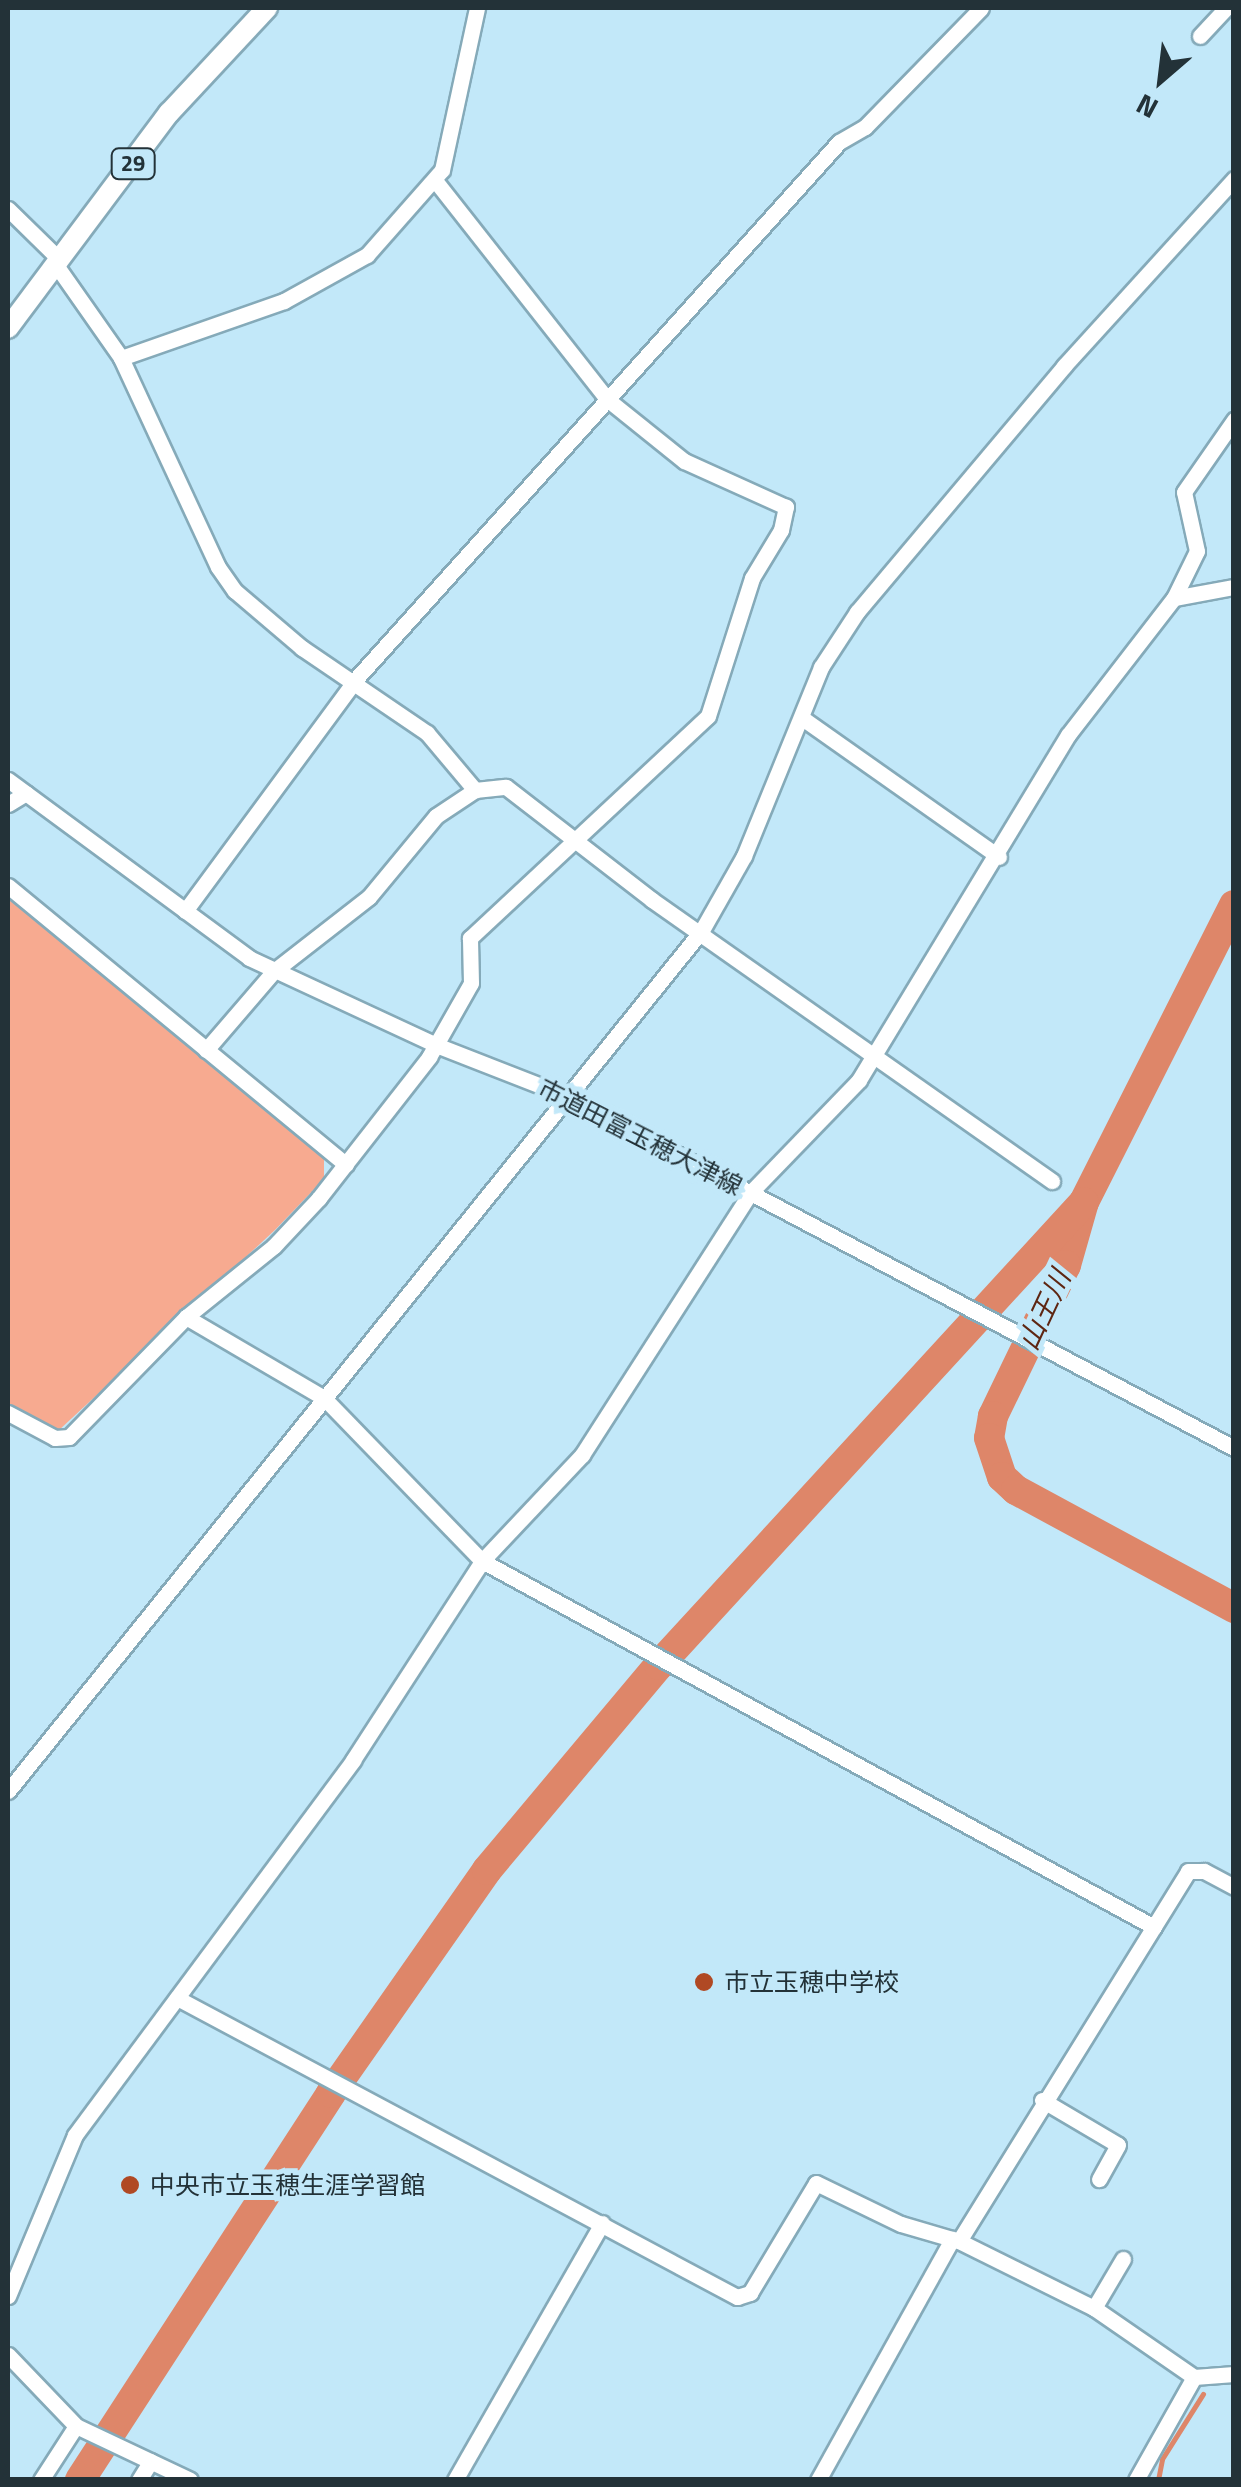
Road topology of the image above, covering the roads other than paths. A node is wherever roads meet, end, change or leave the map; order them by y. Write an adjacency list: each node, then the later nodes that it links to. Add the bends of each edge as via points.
1 (266, 8): 9 (main road, 29, via 170,113)
2 (477, 8): 7 (street)
3 (981, 8): 12 (street, via 865,126 839,142)
4 (1226, 8): 5 (street)
5 (1200, 36)
6 (1234, 180): 17 (street, via 1043,390 857,612 822,667)
7 (436, 182): 11 (street, via 367,255 326,281); 12 (street)
8 (8, 209): 9 (street)
9 (58, 262): 10 (main road, 29); 11 (street)
10 (8, 328)
11 (121, 358): 16 (street, via 235,592 273,627)
12 (607, 399): 16 (street); 22 (street, via 684,461 786,507 782,530 752,578 717,704)
13 (1234, 420): 15 (street, via 1184,492 1197,551)
14 (1234, 587): 15 (street)
15 (1174, 598): 23 (street, via 1068,735)
16 (354, 680): 19 (street, via 427,733); 25 (street)
17 (802, 718): 23 (street); 26 (street, via 744,856)
18 (8, 780): 20 (street, 市道田富玉穂大津線)
19 (476, 790): 22 (street, via 506,788); 27 (street, via 436,816 369,897)
20 (26, 793): 21 (street); 25 (street, 市道田富玉穂大津線)
21 (8, 804)
22 (570, 840): 26 (street); 28 (street, via 470,938 471,983)
23 (999, 857): 30 (street)
24 (8, 886): 29 (street)
25 (184, 911): 27 (street, 市道田富玉穂大津線)
26 (702, 930): 30 (street); 31 (street)
27 (274, 971): 28 (street, 市道田富玉穂大津線); 29 (street)
28 (436, 1046): 31 (street, 市道田富玉穂大津線); 32 (street)
29 (206, 1050): 32 (street)
30 (874, 1056): 33 (street); 34 (street)
31 (567, 1096): 34 (street, 市道田富玉穂大津線); 36 (street)
32 (346, 1165): 35 (street, via 274,1246)
33 (1052, 1180)
34 (750, 1193): 38 (street, 市道田富玉穂大津線); 39 (street, via 582,1456)
35 (186, 1318): 36 (street); 37 (street, via 69,1437 55,1438)
36 (324, 1398): 39 (street); 40 (street)
37 (8, 1413)
38 (1234, 1448)
39 (482, 1561): 42 (street); 43 (street, via 354,1760)
40 (9, 1785)
41 (1234, 1887): 42 (street, via 1204,1871 1188,1872)
42 (1154, 1926): 44 (street)
43 (176, 1998): 46 (street, via 354,2098); 49 (street, via 75,2136)
44 (1042, 2100): 45 (street, via 1118,2145); 47 (street)
45 (1099, 2179)
46 (602, 2223): 47 (street, via 737,2297 750,2293 816,2183 901,2224); 59 (street)
47 (956, 2240): 50 (street); 60 (street)
48 (1123, 2260): 50 (street)
49 (8, 2296)
50 (1094, 2308): 52 (street)
51 (8, 2355): 54 (street)
52 (1194, 2377): 53 (street); 61 (street)
53 (1232, 2378)
54 (76, 2426): 55 (street); 56 (street)
55 (151, 2461): 57 (street); 58 (street)
56 (40, 2480)
57 (139, 2480)
58 (190, 2480)
59 (456, 2480)
60 (818, 2480)
61 (1136, 2480)

